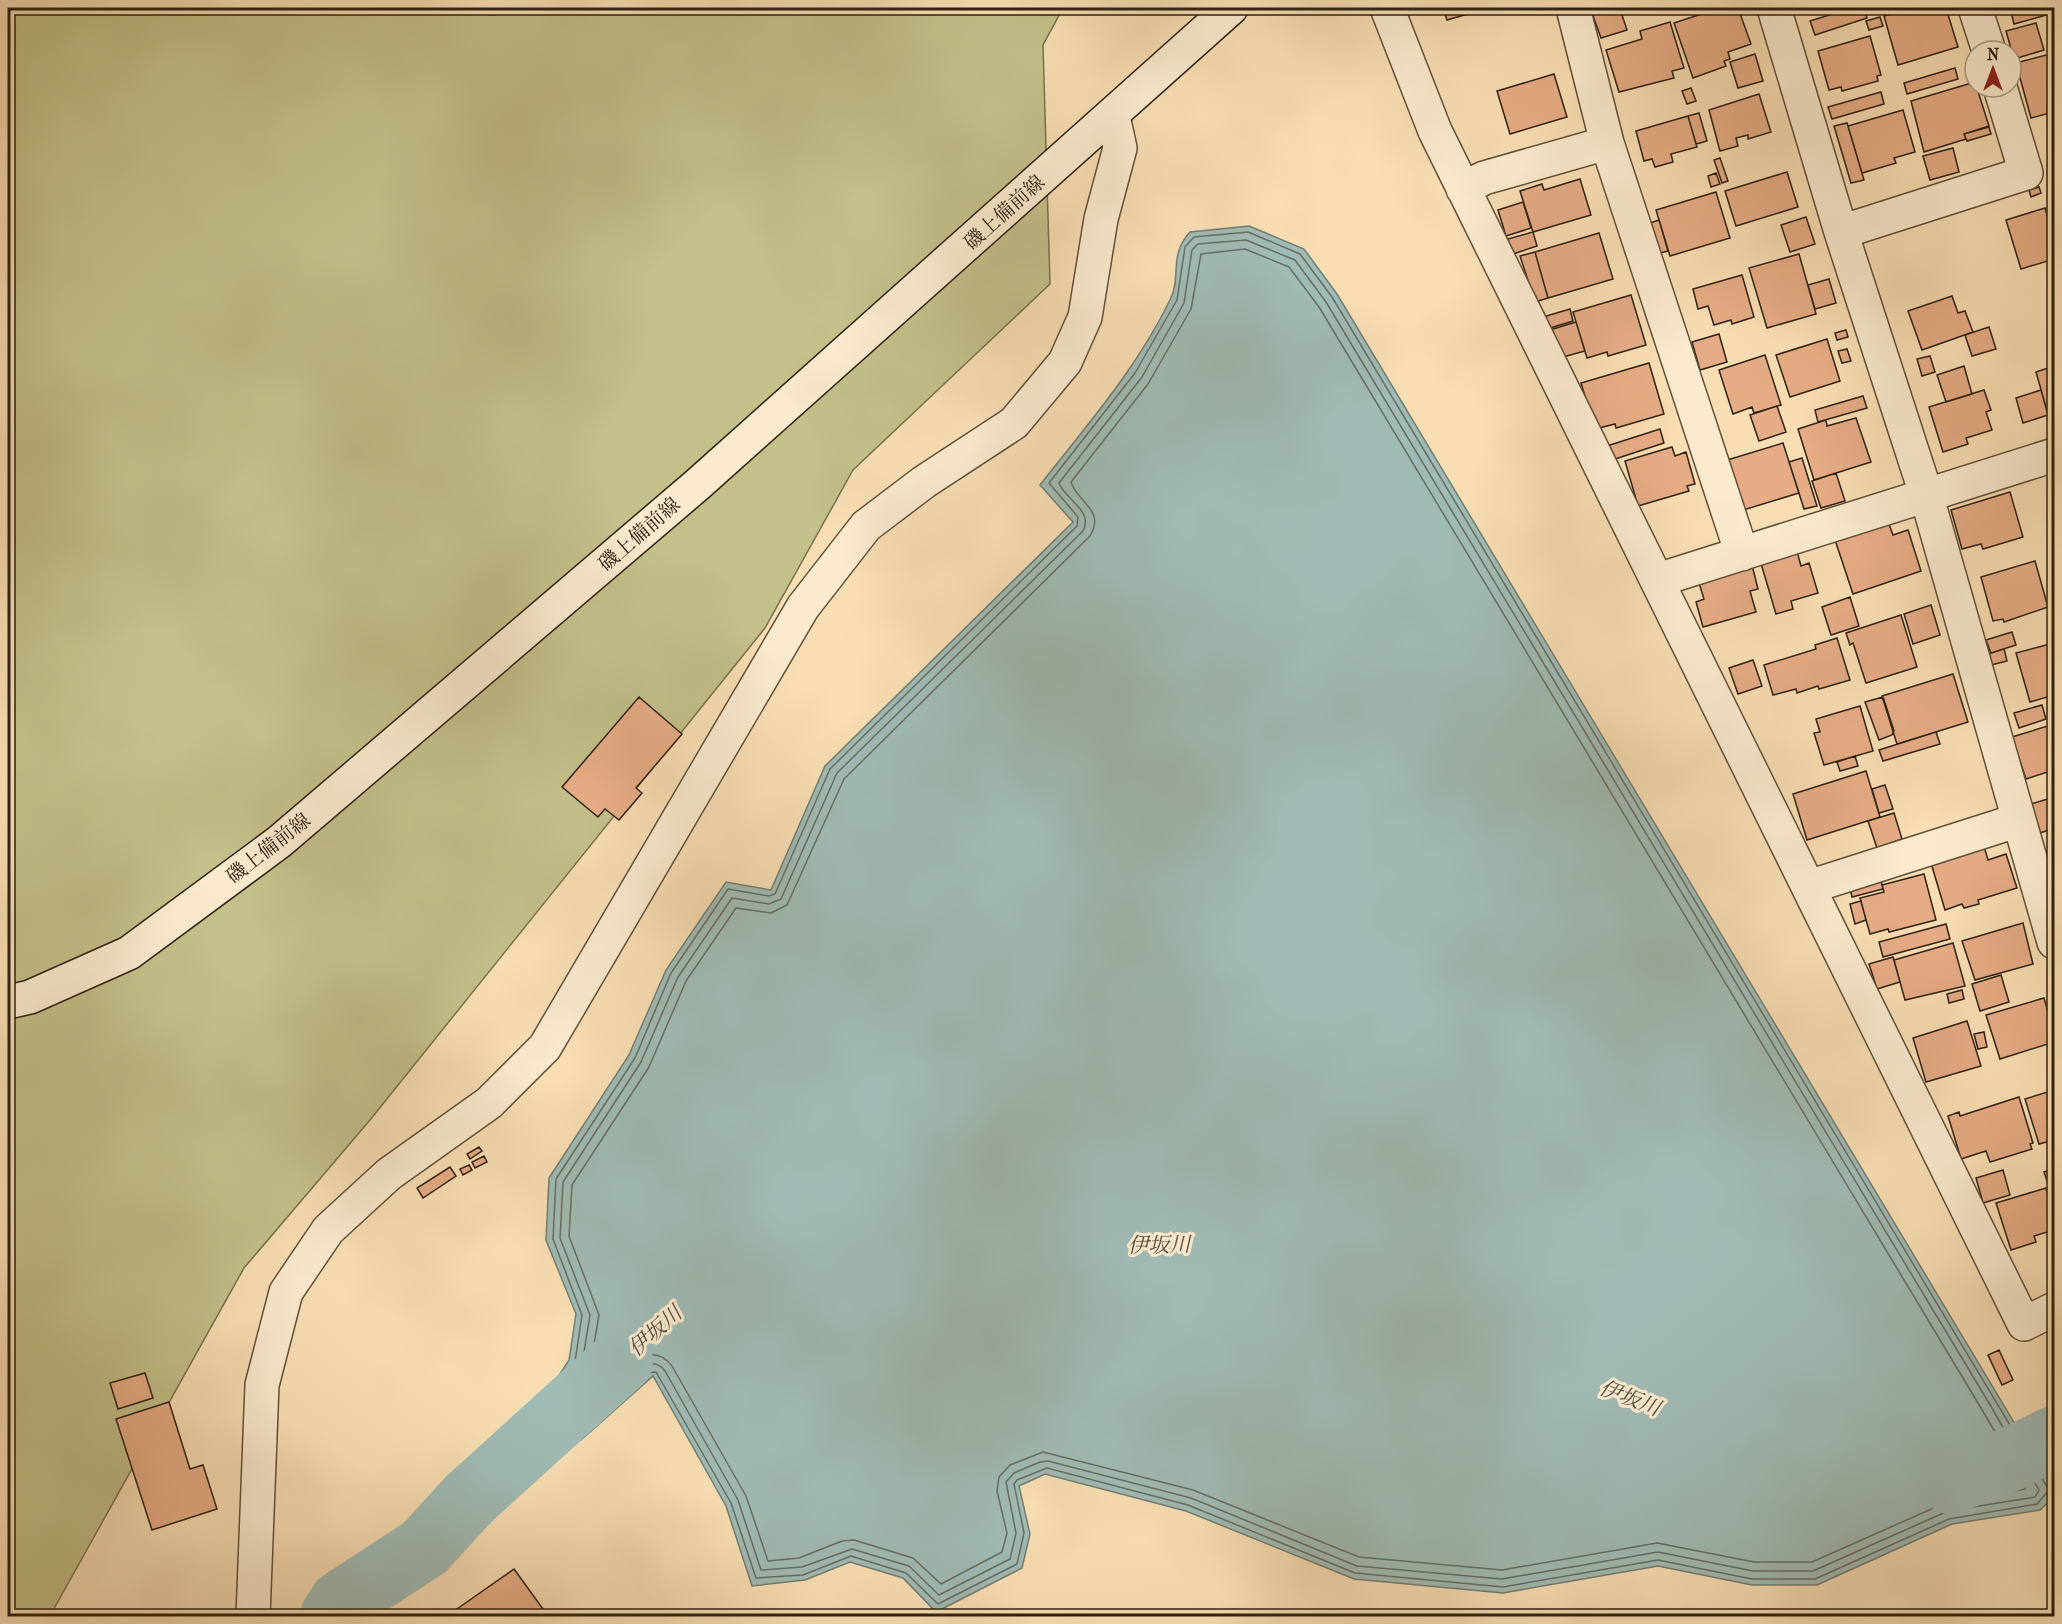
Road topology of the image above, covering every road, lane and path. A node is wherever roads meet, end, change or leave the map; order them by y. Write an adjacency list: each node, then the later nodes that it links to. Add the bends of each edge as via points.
1 (1231, 8): 8 (street, 磯上備前線)
2 (1388, 8): 10 (street, via 1434,131)
3 (1573, 8): 9 (street)
4 (1774, 8): 11 (street)
5 (1975, 8): 6 (street)
6 (1985, 39)
7 (2004, 99): 11 (street, via 2026,173)
8 (1113, 116): 19 (street, 磯上備前線, via 697,485 279,842 129,953 30,997); 21 (street, via 1120,148 1101,219 1085,317 1065,362 1014,423 866,526 803,607 544,1047 489,1103 389,1174 328,1230 286,1292 262,1385)
9 (1607, 143): 10 (street, via 1484,178); 14 (street)
10 (1463, 189): 15 (street)
11 (1841, 232): 13 (street)
12 (2055, 455): 13 (street)
13 (1926, 494): 14 (street); 16 (street)
14 (1742, 554): 15 (street)
15 (1658, 580): 17 (street)
16 (2019, 820): 17 (street); 18 (street)
17 (1809, 887): 20 (street, via 2024,1324)
18 (2055, 942)
19 (8, 1002)
20 (2055, 1309)
21 (253, 1617)

